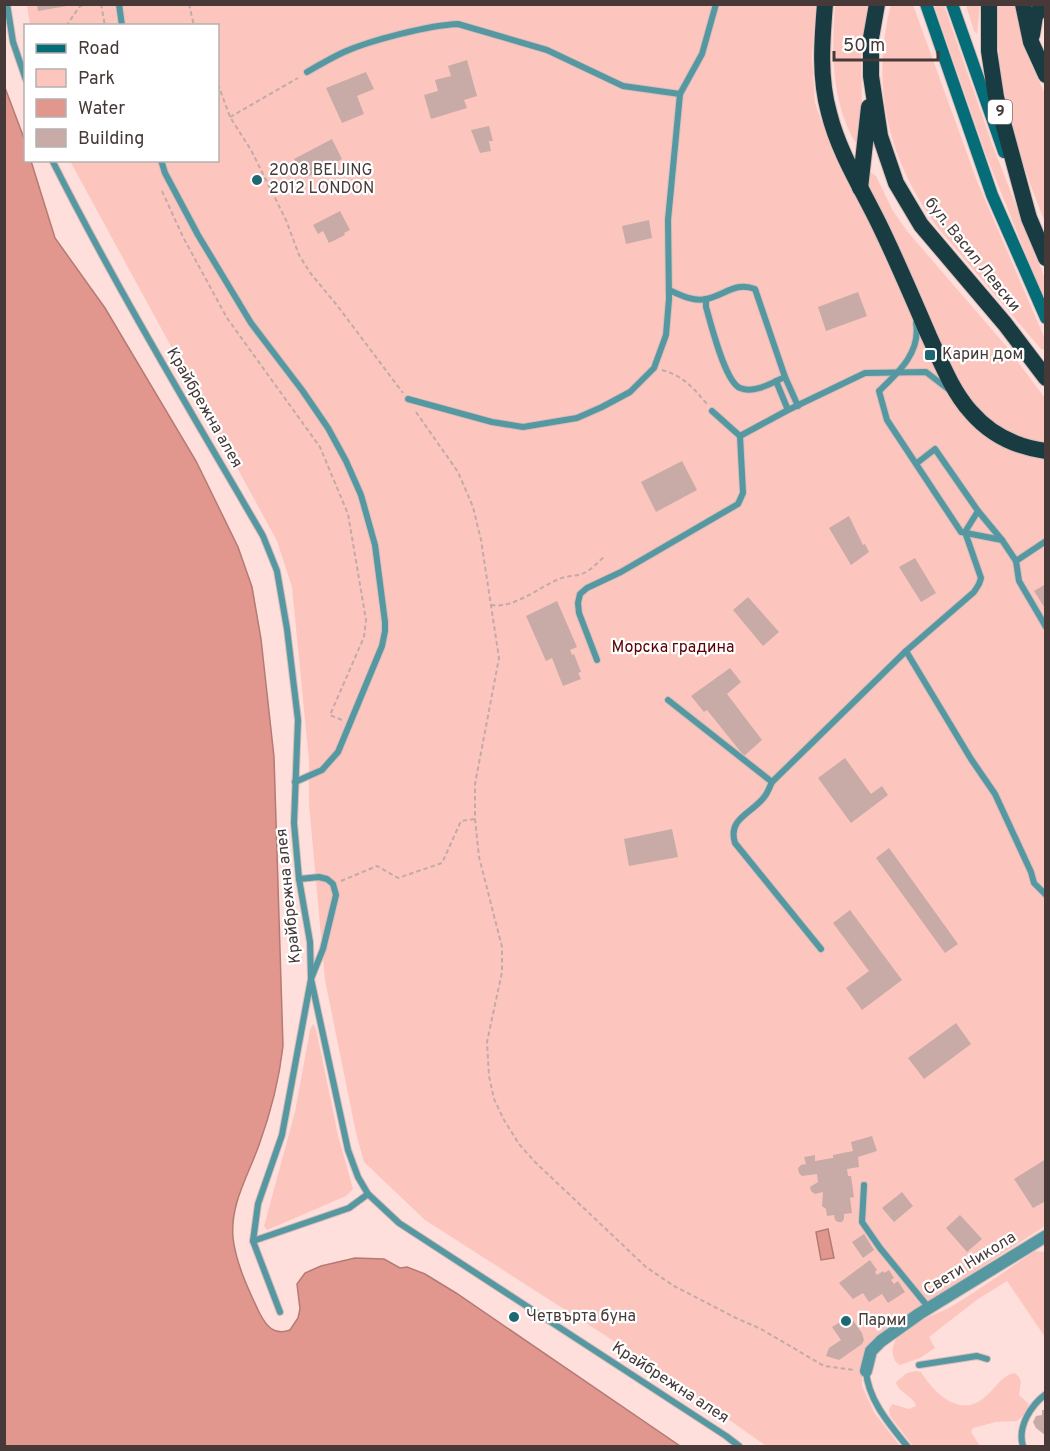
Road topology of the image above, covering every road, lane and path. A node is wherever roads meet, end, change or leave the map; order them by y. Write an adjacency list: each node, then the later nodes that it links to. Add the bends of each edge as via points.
1 (7, 4): 20 (lane, via 13,42)
2 (93, 4): 14 (path, via 80,6)
3 (101, 4): 15 (path)
4 (118, 4): 16 (lane)
5 (189, 4): 17 (path)
6 (716, 4): 24 (lane, via 702,54)
7 (825, 4): 29 (highway, via 824,92 841,151)
8 (877, 4): 22 (highway, бул. Васил Левски, via 871,38)
9 (926, 4): 35 (main road, via 992,195)
10 (952, 4): 30 (main road)
11 (989, 4): 30 (highway, 9, via 988,51 993,80)
12 (1023, 4): 18 (highway)
13 (1044, 4): 18 (highway, via 1033,22)
14 (67, 24)
15 (105, 24)
16 (122, 24)
17 (194, 24)
18 (1031, 42): 21 (highway)
19 (307, 72): 24 (lane, via 345,52 378,41 458,24 547,50 623,86); 25 (path)
20 (24, 74)
21 (1046, 75)
22 (871, 76): 29 (highway); 39 (highway, бул. Васил Левски, via 880,136 905,199 921,225)
23 (219, 87): 25 (path)
24 (680, 94): 32 (lane, via 668,220)
25 (230, 117): 41 (path, via 251,150 310,274)
26 (53, 162): 61 (lane, Крайбрежна алея, via 130,308 263,536 277,571 298,720)
27 (162, 162): 60 (lane, via 221,275 250,323 328,428 362,495 375,545 386,631)
28 (160, 187): 60 (path, via 227,318 320,447 348,514 366,620 364,637 330,715)
29 (860, 188): 34 (highway)
30 (1029, 218): 31 (highway, 9)
31 (1046, 258)
32 (669, 290): 33 (lane, via 693,299); 36 (lane, via 666,335)
33 (706, 299): 38 (lane, via 745,285 755,289); 40 (lane, via 705,307 729,378 739,388 751,389)
34 (913, 300): 37 (lane, via 916,339); 42 (highway)
35 (1046, 318)
36 (654, 368): 41 (lane, via 630,392 603,407 577,418 522,427); 45 (path, via 677,374)
37 (900, 371): 42 (lane, via 926,372); 43 (lane, via 865,373); 48 (lane, via 879,391 887,420)
38 (785, 377): 40 (lane); 43 (lane)
39 (1046, 378)
40 (776, 381): 44 (lane)
41 (408, 399): 55 (path, via 458,472 473,507)
42 (960, 399): 47 (highway, via 996,434 1010,442)
43 (798, 406): 44 (lane)
44 (788, 410): 46 (lane)
45 (712, 411): 46 (lane)
46 (740, 436): 58 (lane, via 743,494 738,504 580,594 579,613)
47 (1046, 451)
48 (917, 463): 49 (lane, via 935,449); 50 (lane, via 961,532)
49 (978, 511): 50 (lane); 51 (lane)
50 (965, 532): 51 (lane); 57 (lane, via 979,571 979,584)
51 (1002, 540): 54 (lane)
52 (1046, 541): 54 (lane)
53 (604, 557): 55 (path, via 587,572 561,578 513,603)
54 (1016, 561): 56 (lane, via 1018,581)
55 (491, 605): 63 (path, via 499,658 475,784)
56 (1046, 627)
57 (906, 651): 62 (lane); 66 (lane, via 995,794 1034,883)
58 (597, 660)
59 (668, 700): 62 (lane)
60 (350, 723): 61 (lane, via 330,763)
61 (295, 782): 64 (lane, Крайбрежна алея)
62 (772, 782): 67 (lane, via 766,796 736,824 735,843)
63 (475, 819): 65 (path, via 461,821 442,863 398,878 377,866); 77 (path, via 479,857 502,947 502,972 487,1042 489,1076 494,1099 519,1144 646,1267 674,1287 761,1329 824,1366)
64 (299, 879): 65 (lane, via 323,878); 68 (lane, Крайбрежна алея)
65 (333, 884): 68 (lane, via 336,895)
66 (1046, 896)
67 (821, 949)
68 (312, 979): 70 (lane, Крайбрежна алея, via 348,1150); 72 (lane, via 282,1135 258,1204)
69 (864, 1185): 73 (lane, via 862,1221)
70 (368, 1194): 72 (lane, via 349,1208); 79 (lane, Крайбрежна алея, via 399,1223)
71 (1044, 1240): 73 (street, Свети Никола)
72 (253, 1241): 74 (lane)
73 (929, 1308): 77 (street, Свети Никола, via 880,1341 871,1351)
74 (280, 1312)
75 (987, 1359): 76 (lane, via 977,1356)
76 (919, 1365)
77 (866, 1371): 80 (lane, via 876,1403)
78 (1046, 1394): 81 (lane, via 1036,1400 1022,1427)
79 (738, 1446)
80 (907, 1446)
81 (1023, 1446)

